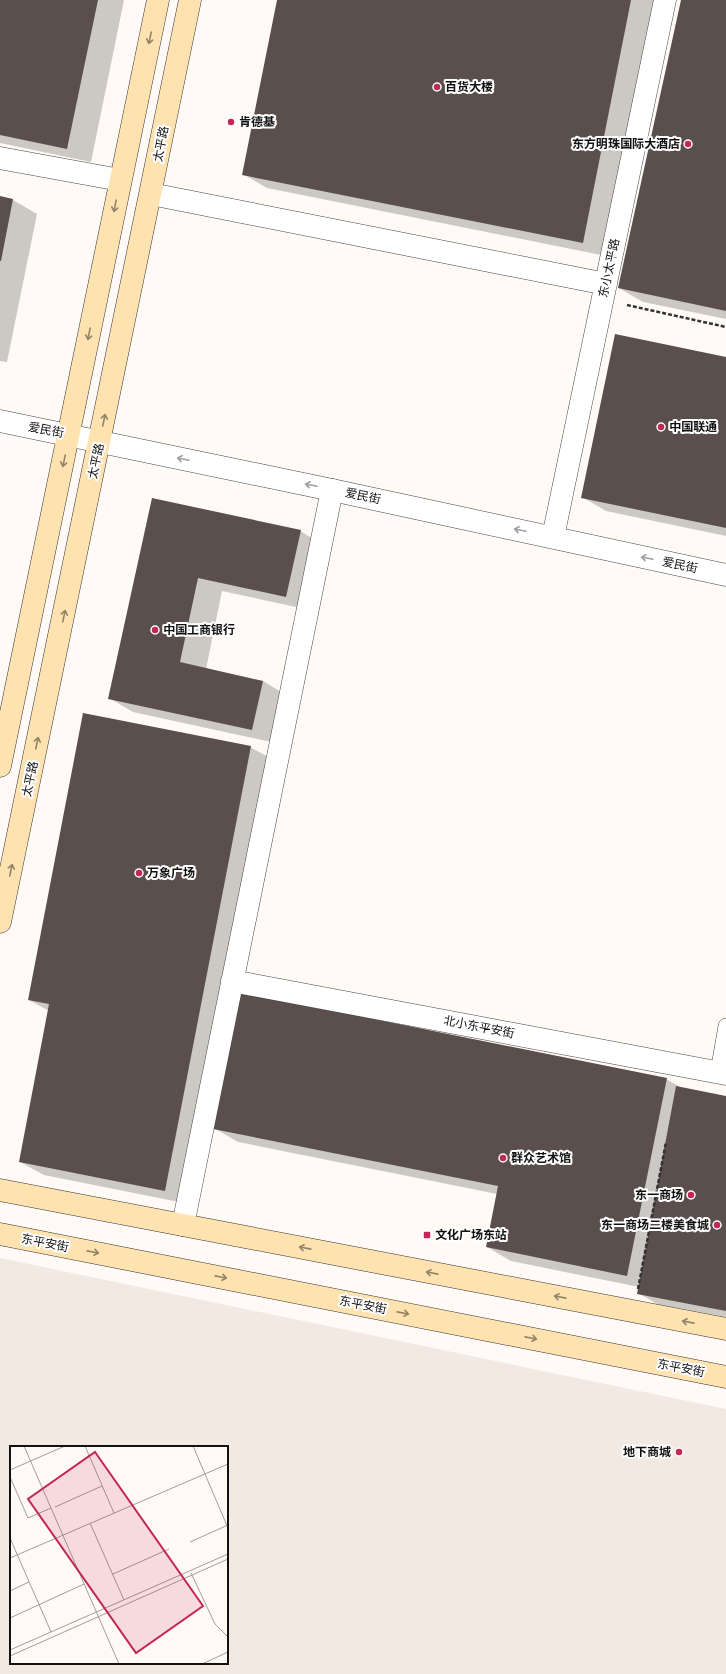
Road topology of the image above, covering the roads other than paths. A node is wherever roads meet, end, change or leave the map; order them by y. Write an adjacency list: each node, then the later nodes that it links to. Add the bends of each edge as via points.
1 (158, 0): 5 (main road, one-way to 5)
2 (190, 0): 6 (main road, 太平路)
3 (665, 0): 7 (street, 东小太平路)
4 (0, 158): 5 (street)
5 (120, 180): 9 (main road, one-way to 9)
6 (151, 194): 7 (street); 10 (main road, 太平路, one-way to 6)
7 (604, 292): 12 (street, 东小太平路)
8 (0, 421): 9 (street, 爱民街)
9 (69, 435): 10 (street, 爱民街); 14 (main road, one-way to 14)
10 (100, 441): 11 (street, 爱民街, one-way to 10); 15 (main road, 太平路, one-way to 10)
11 (332, 490): 12 (street, 爱民街, one-way to 11); 16 (street)
12 (553, 537): 13 (street, 爱民街, one-way to 12)
13 (726, 575)
14 (0, 766)
15 (0, 922)
16 (232, 981): 18 (street, 北小东平安街); 20 (street)
17 (726, 1026): 18 (lane)
18 (722, 1073)
19 (0, 1190): 20 (main road)
20 (182, 1225): 22 (main road, one-way to 20)
21 (0, 1234): 23 (main road, 东平安街, one-way to 23)
22 (726, 1329)
23 (726, 1377)

